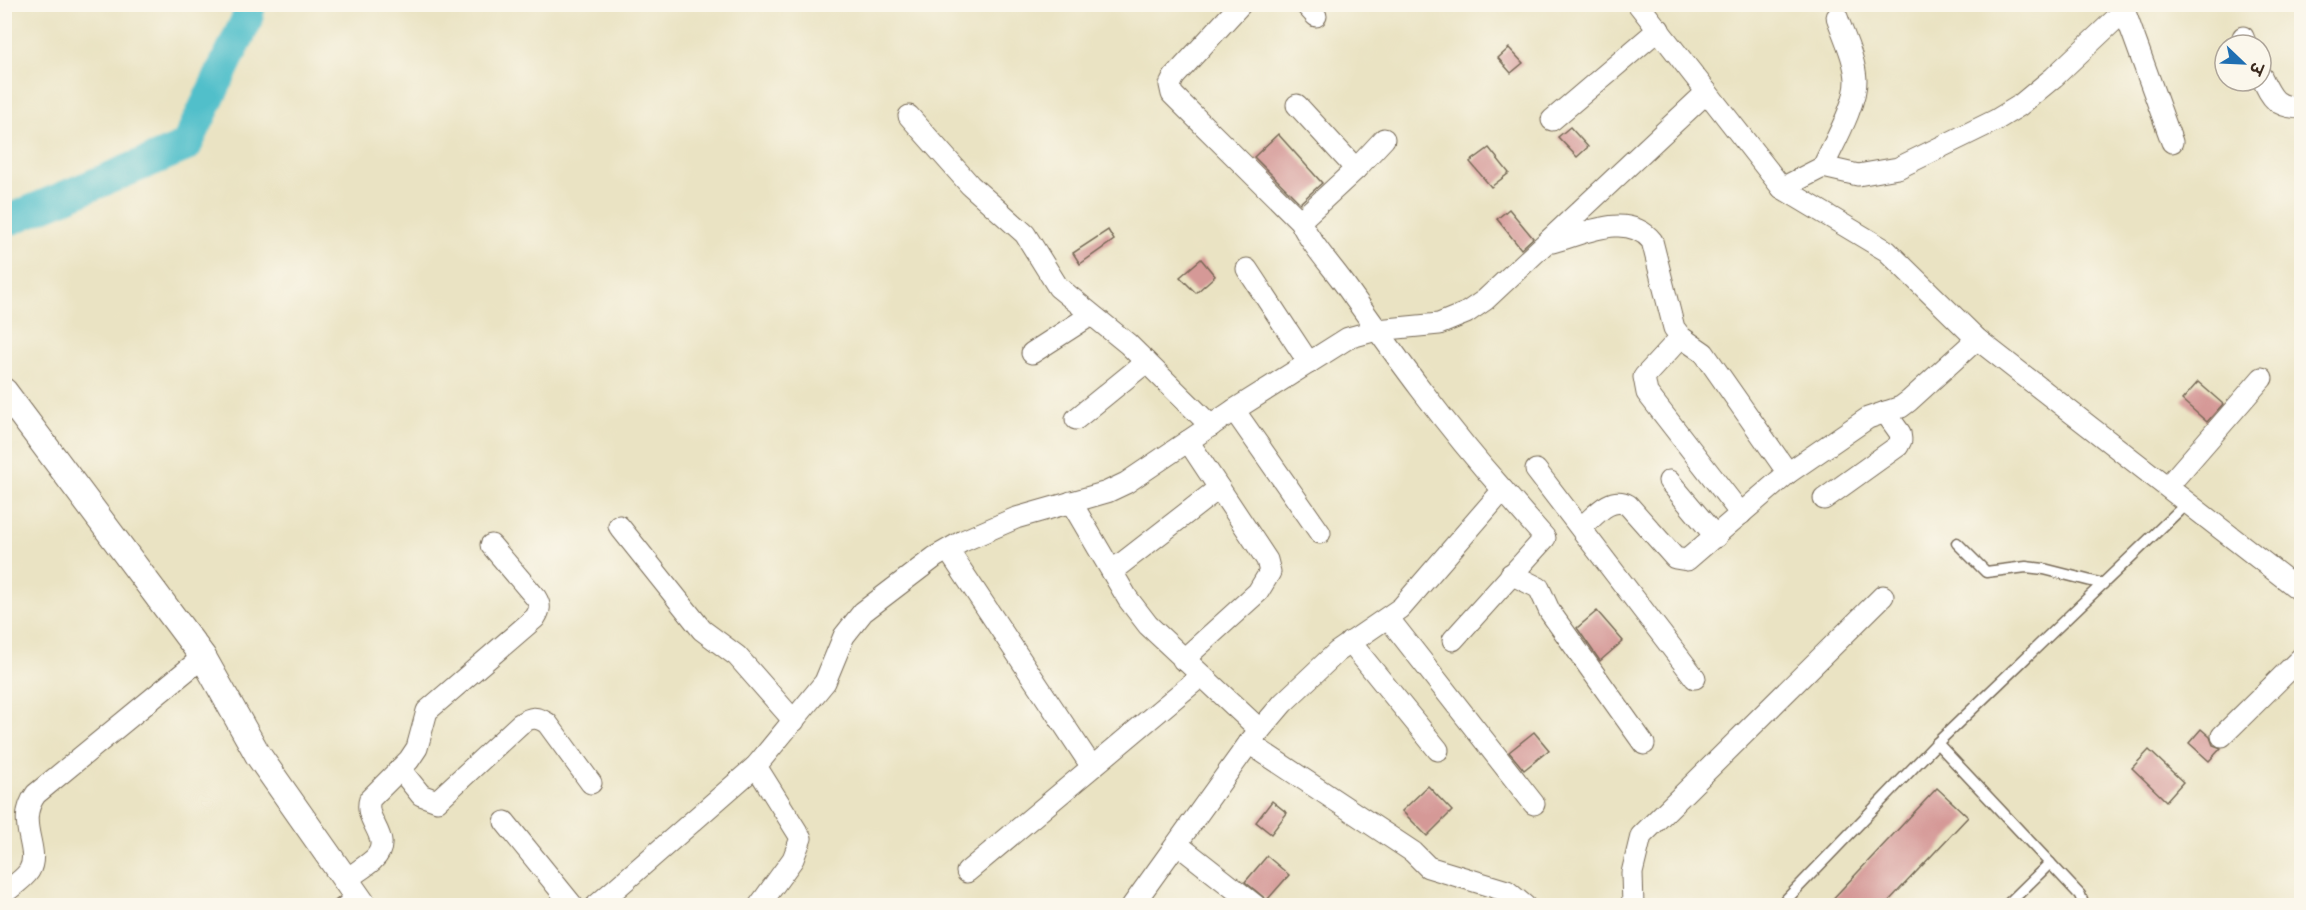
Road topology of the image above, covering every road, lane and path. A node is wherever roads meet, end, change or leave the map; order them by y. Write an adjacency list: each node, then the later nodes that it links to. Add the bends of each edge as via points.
1 (1241, 4): 17 (street, via 1174,77 1172,94)
2 (1638, 4): 5 (street)
3 (2123, 8): 13 (street); 14 (street, via 2054,77 1996,120 1898,168 1858,175)
4 (1838, 17): 14 (street, via 1856,82)
5 (1659, 29): 6 (street); 11 (street)
6 (1707, 92): 16 (street); 18 (street)
7 (2271, 93): 9 (street, via 2283,107)
8 (1297, 105): 15 (street)
9 (2301, 108)
10 (909, 116): 20 (street, via 970,185 1025,234 1059,287)
11 (1552, 120)
12 (1384, 139): 15 (street)
13 (2172, 142)
14 (1823, 167): 16 (street)
15 (1356, 169): 17 (street)
16 (1782, 188): 23 (street, via 1887,251)
17 (1300, 221): 21 (street)
18 (1548, 243): 21 (street, via 1466,313 1439,324); 22 (street, via 1617,225 1632,226 1645,233 1652,241 1674,328)
19 (1247, 269): 26 (street)
20 (1091, 315): 24 (street); 25 (street)
21 (1377, 330): 26 (street, via 1348,338); 39 (street, via 1460,442)
22 (1681, 337): 35 (street, via 1704,353); 43 (street, via 1644,377 1647,393)
23 (1977, 339): 30 (street, via 1909,401); 37 (street)
24 (1032, 353)
25 (1146, 362): 31 (street); 32 (street)
26 (1309, 363): 29 (street)
27 (2262, 378): 37 (street)
28 (4, 391): 60 (street)
29 (1234, 410): 32 (street); 46 (street)
30 (1885, 412): 35 (street, via 1868,418); 40 (street, via 1900,433 1898,446)
31 (1076, 419)
32 (1211, 426): 33 (street)
33 (1188, 441): 38 (street); 41 (street, via 1126,483)
34 (1536, 470): 44 (street)
35 (1788, 473): 43 (street)
36 (1669, 481): 47 (street)
37 (2168, 486): 42 (street)
38 (1219, 488): 52 (street); 62 (street, via 1267,560 1270,572 1258,592)
39 (1503, 490): 48 (street); 57 (street)
40 (1824, 499)
41 (1071, 502): 51 (street, via 1016,518); 52 (street)
42 (2188, 502): 54 (lane); 55 (street)
43 (1741, 514): 47 (street)
44 (1577, 522): 47 (street, via 1612,501 1620,501 1681,561); 48 (street); 64 (street)
45 (619, 526): 65 (street, via 702,630 737,656)
46 (1320, 533)
47 (1716, 537)
48 (1545, 538): 53 (street)
49 (1958, 543): 54 (lane, via 1986,572 2026,567)
50 (491, 545): 73 (street, via 536,598 539,611 427,711 417,748)
51 (948, 550): 65 (street, via 852,624 825,682); 72 (street)
52 (1112, 572): 62 (street, via 1148,625)
53 (1511, 574): 58 (street); 69 (street, via 1539,588 1550,612)
54 (2103, 584): 68 (lane)
55 (2301, 592)
56 (1883, 596): 88 (street, via 1641,836 1632,873)
57 (1389, 619): 59 (street); 75 (street)
58 (1453, 640)
59 (1350, 642): 66 (street, via 1283,703); 70 (street)
60 (203, 657): 80 (street, via 36,794 26,815 32,864 25,876); 81 (street, via 258,755)
61 (2301, 657): 67 (street)
62 (1184, 660): 63 (street)
63 (1201, 676): 66 (street); 72 (street)
64 (1695, 678)
65 (794, 721): 71 (street)
66 (1255, 736): 77 (street); 87 (street, via 1428,867 1507,891)
67 (2222, 736)
68 (1937, 743): 78 (lane); 89 (lane)
69 (1644, 744)
70 (1438, 750)
71 (756, 766): 84 (street); 85 (street, via 801,838 793,859)
72 (1092, 767): 79 (street)
73 (400, 769): 74 (street, via 421,795 437,801 530,717 546,723); 81 (street, via 370,799 368,812 383,842)
74 (591, 783)
75 (1534, 804)
76 (505, 822): 83 (street)
77 (1177, 844): 82 (street); 86 (street)
78 (2050, 863): 90 (lane); 91 (lane, via 2080,895)
79 (968, 872)
80 (4, 893)
81 (351, 896)
82 (1142, 902)
83 (573, 906)
84 (596, 906)
85 (759, 906)
86 (1256, 906)
87 (1525, 906)
88 (1633, 906)
89 (1780, 906)
90 (2006, 906)
91 (2084, 906)

